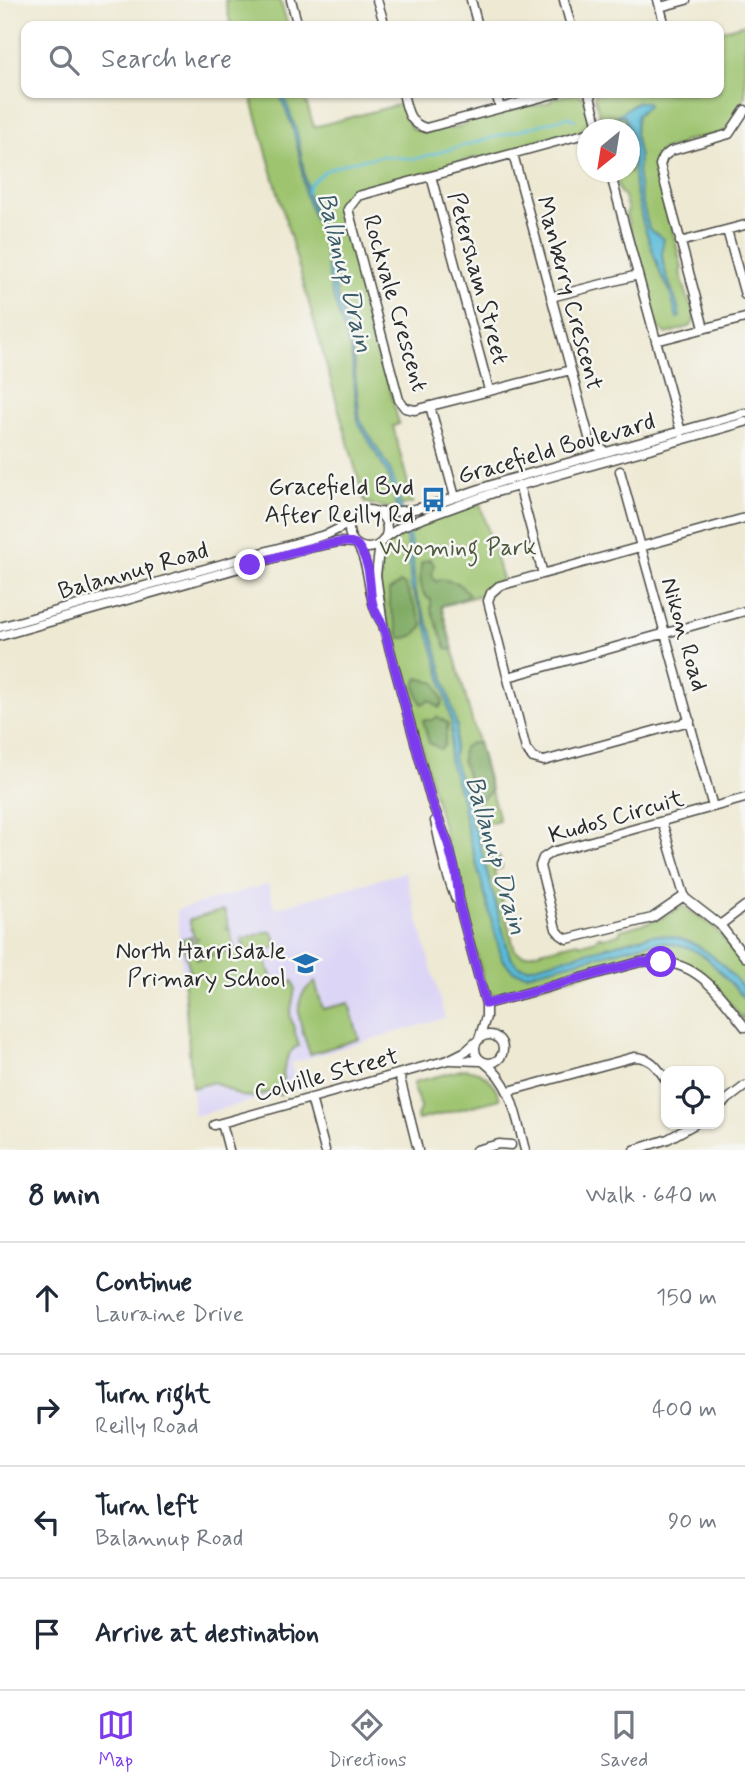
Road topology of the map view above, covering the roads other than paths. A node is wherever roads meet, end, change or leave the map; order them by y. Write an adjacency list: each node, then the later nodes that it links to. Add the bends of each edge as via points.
1 (291, 0): 7 (street)
2 (377, 0): 8 (street)
3 (471, 0): 9 (street)
4 (564, 0): 10 (street)
5 (686, 0): 6 (street)
6 (659, 4): 11 (street)
7 (297, 21)
8 (383, 21)
9 (477, 21)
10 (570, 21)
11 (664, 21)
12 (404, 98): 16 (street, via 409,117 426,128)
13 (497, 98): 16 (street)
14 (539, 98): 16 (street)
15 (590, 98): 18 (street)
16 (500, 108)
17 (745, 110): 25 (street, via 729,134 671,151 661,161)
18 (596, 119)
19 (577, 136): 20 (street, Rockvale Crescent)
20 (513, 154): 21 (street, Rockvale Crescent); 28 (street, Manberry Crescent)
21 (431, 176): 33 (street, Petersham Street); 34 (street, Rockvale Crescent, via 358,197 348,209 400,402 411,410)
22 (613, 182): 26 (street)
23 (745, 225): 24 (street)
24 (727, 230): 25 (street); 27 (street)
25 (680, 242): 30 (street)
26 (638, 275): 28 (street); 31 (street)
27 (745, 295)
28 (551, 297): 32 (street, Manberry Crescent)
29 (745, 318): 30 (street)
30 (704, 328): 31 (street)
31 (656, 341): 37 (street)
32 (571, 370): 33 (street, Rockvale Crescent); 38 (street, Manberry Crescent)
33 (489, 390): 34 (street, Rockvale Crescent)
34 (430, 406): 45 (street)
35 (745, 413): 37 (street, Gracefield Boulevard)
36 (745, 422): 40 (street, Gracefield Boulevard)
37 (681, 432): 39 (street, Gracefield Boulevard)
38 (590, 441): 39 (street); 41 (street)
39 (606, 452): 41 (street, Gracefield Boulevard)
40 (625, 456): 42 (street, Gracefield Boulevard); 43 (street)
41 (582, 458): 45 (street, Gracefield Boulevard)
42 (604, 463): 43 (street); 44 (street, Gracefield Boulevard)
43 (620, 471): 51 (street, Nikon Road)
44 (519, 485): 49 (street, Gracefield Boulevard, via 402,526); 52 (street)
45 (455, 497): 46 (street, Gracefield Boulevard, via 408,512)
46 (377, 512): 47 (street, via 364,510); 49 (street, via 387,524)
47 (353, 517): 50 (street, via 349,533); 55 (street, Balannup Road, via 328,534)
48 (745, 517): 51 (street)
49 (383, 541): 50 (street, via 370,548); 54 (street, via 376,575)
50 (356, 544): 54 (street, via 367,566 370,599); 57 (street, Balannup Road, via 313,547)
51 (641, 547): 52 (street); 56 (street, Nikon Road)
52 (543, 574): 58 (street, via 499,586 489,597 488,608)
53 (745, 611): 56 (street)
54 (383, 625): 67 (street, via 432,803 446,875 460,908)
55 (0, 627)
56 (665, 634): 58 (street); 59 (street, Nikon Road)
57 (0, 636)
58 (508, 677): 59 (street, via 526,749 537,760)
59 (690, 721): 61 (street, Nikon Road)
60 (745, 798): 61 (street, Kudos Circuit)
61 (713, 807): 62 (street, Kudos Circuit)
62 (662, 822): 63 (street); 63 (street, Kudos Circuit, via 543,858 541,873 556,929 567,939 584,936 652,918)
63 (684, 896): 65 (street)
64 (745, 906): 65 (street)
65 (720, 925): 66 (street)
66 (745, 957)
67 (486, 1004): 68 (street); 69 (street, via 656,961 679,965 703,978)
68 (486, 1017): 70 (street); 71 (street)
69 (745, 1027)
70 (497, 1038): 71 (street, via 489,1035); 72 (street)
71 (478, 1040): 73 (street, Colville Street); 74 (street, via 475,1050)
72 (502, 1054): 74 (street, via 495,1062); 77 (street)
73 (449, 1060): 74 (street, Colville Street); 75 (street, Colville Street)
74 (483, 1062): 77 (street)
75 (399, 1074): 80 (street, Colville Street); 87 (street)
76 (661, 1074): 79 (street, via 651,1061 634,1057)
77 (503, 1080): 79 (street)
78 (745, 1086): 81 (street)
79 (509, 1091): 83 (street)
80 (311, 1098): 85 (street, Colville Street, via 218,1124); 86 (street)
81 (724, 1102)
82 (686, 1129): 90 (street)
83 (520, 1133): 84 (street); 89 (street)
84 (510, 1148): 88 (street, via 499,1144)
85 (229, 1150)
86 (325, 1150)
87 (418, 1150)
88 (476, 1150)
89 (525, 1150)
90 (634, 1150)

